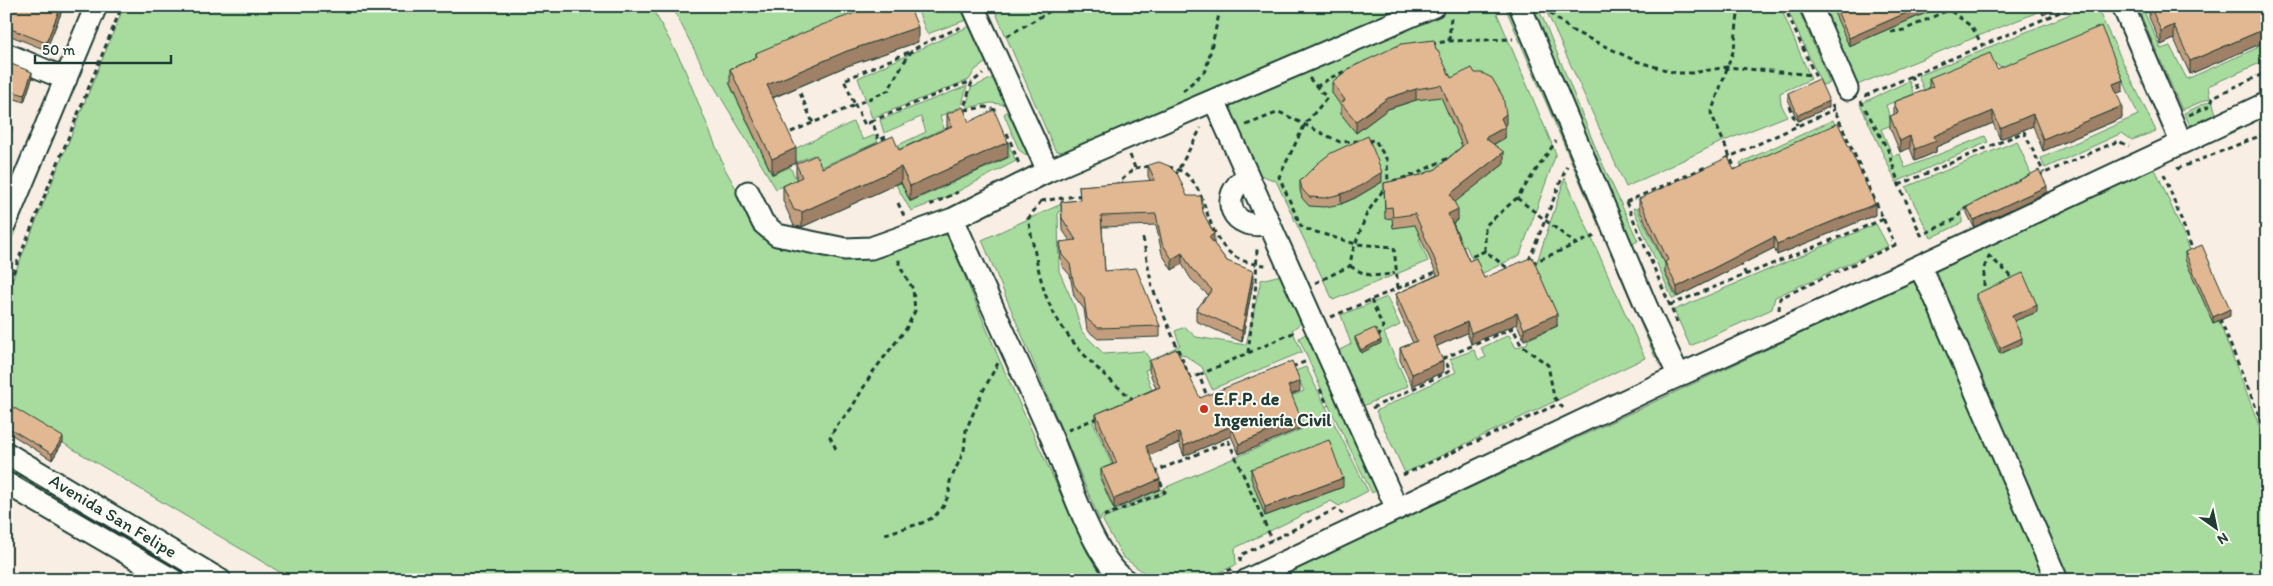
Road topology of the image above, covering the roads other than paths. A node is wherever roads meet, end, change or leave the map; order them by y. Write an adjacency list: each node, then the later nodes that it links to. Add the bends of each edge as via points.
1 (96, 6): 8 (street)
2 (1520, 6): 18 (street, via 1647,308)
3 (1811, 6): 9 (street)
4 (2123, 6): 12 (street)
5 (1442, 11): 10 (street, via 1298,64)
6 (977, 13): 13 (street, via 994,54 1005,111)
7 (6, 54): 8 (street)
8 (66, 79): 16 (street)
9 (1847, 89)
10 (1214, 100): 13 (street, via 1198,119); 21 (street, via 1248,176 1263,224 1305,328)
11 (2267, 103): 12 (street)
12 (2181, 142): 17 (street)
13 (1048, 171): 15 (street)
14 (748, 192): 15 (street, via 763,223 777,235 846,249 871,248)
15 (953, 219): 24 (street, via 1098,547)
16 (6, 222)
17 (1920, 266): 18 (street); 26 (street)
18 (1679, 376): 21 (street)
19 (6, 453): 22 (street, Avenida San Felipe)
20 (6, 483): 23 (street, Avenida San Felipe)
21 (1397, 509): 25 (street)
22 (211, 578)
23 (172, 580)
24 (1125, 580)
25 (1248, 580)
26 (2057, 580)

